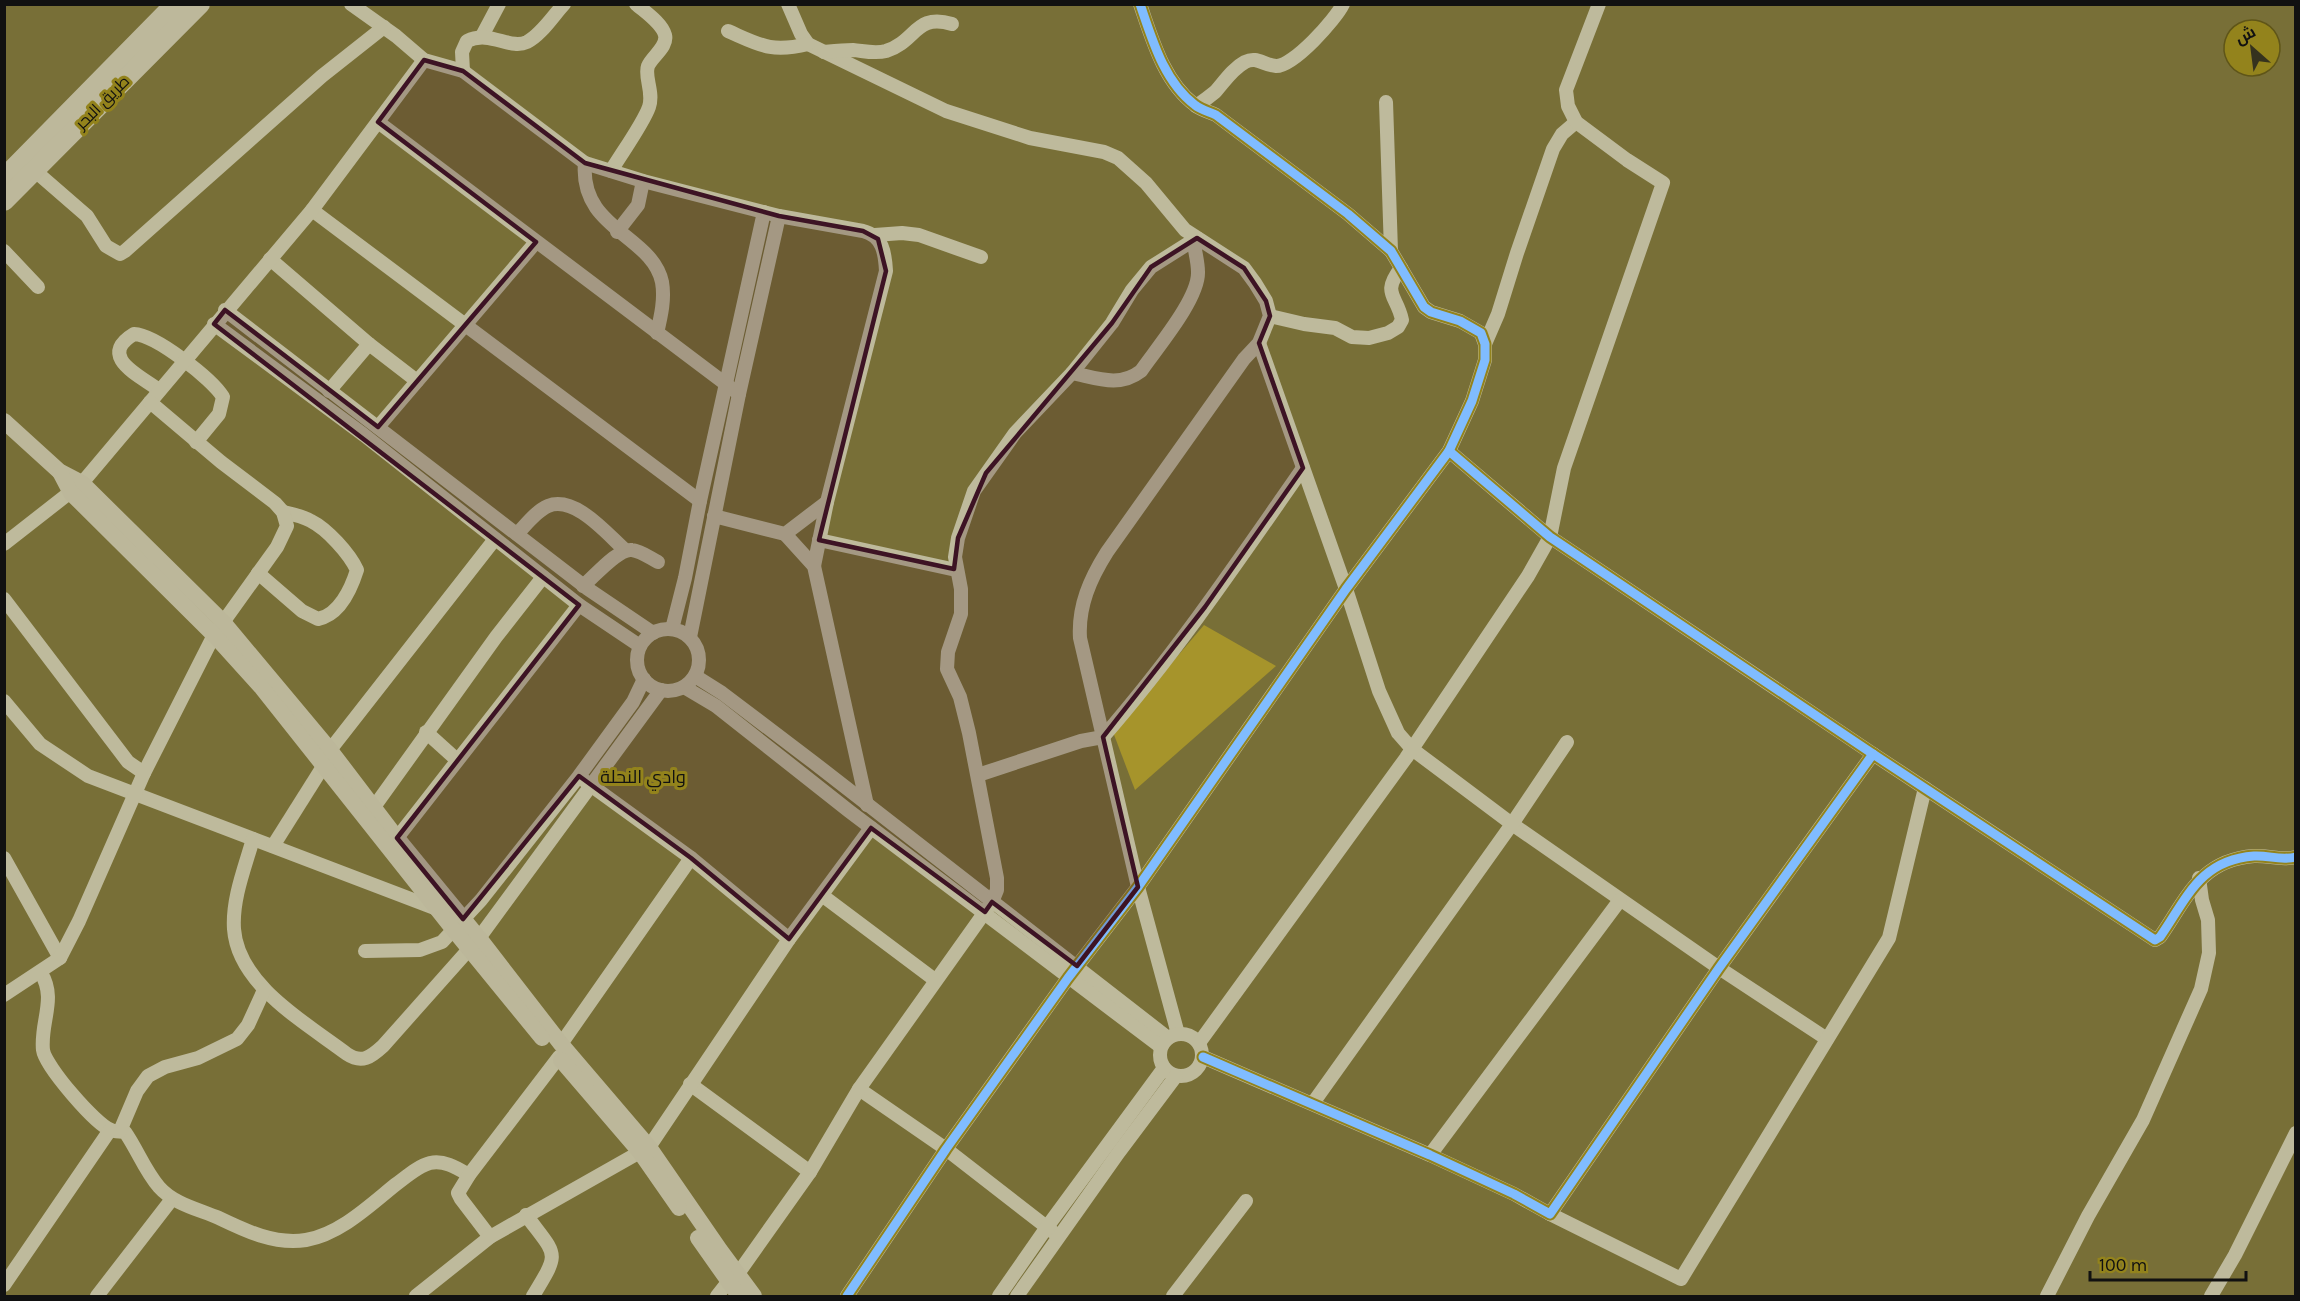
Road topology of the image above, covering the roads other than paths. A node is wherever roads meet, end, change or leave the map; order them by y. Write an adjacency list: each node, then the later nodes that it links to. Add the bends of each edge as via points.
1 (175, 4): 26 (highway, طريق البحر)
2 (200, 4): 24 (highway, طريق البحر)
3 (351, 4): 12 (street)
4 (500, 4): 14 (street)
5 (564, 4): 14 (street, via 526,42)
6 (636, 4): 25 (street, via 663,30 666,39 647,70 652,92 649,108)
7 (788, 4): 15 (street)
8 (1140, 4): 20 (street, via 1157,52 1179,90)
9 (1343, 4): 20 (street, via 1339,14 1286,63 1277,66 1251,59)
10 (1599, 4): 22 (street, via 1566,90)
11 (952, 24): 16 (street, via 932,20 882,52)
12 (384, 27): 17 (street); 24 (street, via 322,76 120,254 106,246 87,216)
13 (728, 31): 15 (street, via 765,47 782,49)
14 (482, 36): 18 (street, via 464,44)
15 (808, 44): 16 (street)
16 (822, 52): 34 (street, via 946,111 1030,138 1118,158 1146,183)
17 (424, 60): 18 (street); 21 (street)
18 (463, 71): 23 (street)
19 (1386, 102): 37 (street)
20 (1196, 106): 37 (street, via 1216,115 1348,214)
21 (378, 122): 29 (street); 35 (street)
22 (1576, 122): 49 (street, via 1553,149); 70 (street, via 1663,183 1564,468)
23 (585, 163): 25 (street); 32 (street, via 585,186 591,200)
24 (34, 170): 28 (highway, طريق البحر)
25 (611, 171): 27 (street)
26 (4, 178)
27 (643, 181): 30 (street); 32 (street, via 638,206)
28 (4, 201)
29 (312, 210): 39 (street); 45 (street)
30 (764, 212): 31 (street); 53 (street)
31 (779, 216): 33 (street); 56 (street)
32 (617, 232): 46 (street, via 644,253 661,280 662,312)
33 (875, 236): 38 (street, via 919,235); 65 (street, via 883,249 886,271)
34 (1195, 239): 43 (street, via 1244,268 1266,301); 51 (street, via 1151,267); 51 (street, via 1197,288 1141,371 1114,382)
35 (536, 242): 45 (street); 46 (street)
36 (4, 251): 41 (street)
37 (1390, 251): 40 (street)
38 (981, 257)
39 (270, 258): 42 (street); 48 (street)
40 (1401, 268): 43 (street, via 1390,287 1402,320 1388,333 1352,337 1335,328); 49 (street, via 1424,307 1481,333)
41 (38, 287)
42 (225, 310): 44 (street); 55 (street)
43 (1270, 316): 47 (street)
44 (214, 324): 50 (street); 71 (street)
45 (464, 326): 52 (street); 64 (street)
46 (657, 333): 53 (street)
47 (1259, 343): 62 (street); 97 (street, via 1244,358 1107,552 1084,599 1080,638)
48 (369, 344): 52 (street); 55 (street)
49 (1485, 344): 61 (street, via 1485,360 1472,401)
50 (183, 361): 54 (street); 54 (street, via 150,338 134,333 126,339 119,350 121,360); 60 (street, via 210,381 223,397 219,414)
51 (1072, 373): 77 (street, via 1015,433 974,491 955,549)
52 (417, 381): 59 (street)
53 (726, 386): 56 (street); 64 (street)
54 (159, 390): 57 (street)
55 (329, 391): 59 (street)
56 (739, 394): 67 (street)
57 (150, 402): 60 (street); 63 (street)
58 (4, 421): 63 (main road)
59 (378, 427): 68 (street)
60 (196, 442): 66 (street)
61 (1449, 452): 70 (street); 81 (street)
62 (1303, 468): 81 (street); 97 (street, via 1198,616)
63 (76, 488): 73 (street); 86 (main road)
64 (700, 501): 87 (street)
65 (827, 502): 69 (street); 72 (street)
66 (283, 512): 78 (street, via 287,526); 78 (street, via 309,519 323,529 352,559 357,570 353,582 344,600 318,619 302,611)
67 (714, 516): 69 (street); 89 (street)
68 (517, 534): 74 (street, via 547,506 564,504 576,507); 80 (street)
69 (785, 534): 76 (street)
70 (1550, 537): 99 (street); 100 (street)
71 (495, 539): 79 (street); 101 (street)
72 (819, 540): 76 (street); 77 (street)
73 (4, 544)
74 (625, 550): 75 (street); 80 (street)
75 (658, 562)
76 (814, 566): 109 (street)
77 (956, 570): 104 (street, via 961,614 948,652 947,669 960,697)
78 (258, 573): 86 (street)
79 (543, 577): 83 (street); 96 (street)
80 (583, 586): 84 (street)
81 (1346, 589): 99 (street, via 1392,723); 120 (street)
82 (4, 599): 103 (street, via 128,762)
83 (579, 605): 85 (street); 102 (street)
84 (622, 613): 85 (street); 88 (street)
85 (611, 626): 90 (street)
86 (219, 629): 101 (main road, via 261,688); 103 (street)
87 (672, 629): 88 (street); 89 (street)
88 (653, 633): 90 (street)
89 (690, 637): 91 (street, via 699,656)
90 (640, 646): 92 (street, via 637,663)
91 (695, 676): 93 (street); 109 (street)
92 (644, 680): 94 (street); 105 (street, via 633,702)
93 (684, 687): 94 (street); 112 (street, via 716,706)
94 (661, 690): 106 (street)
95 (4, 701): 108 (street, via 54,755 88,776)
96 (426, 732): 102 (street); 110 (street)
97 (1103, 737): 104 (street); 120 (street)
98 (1567, 742): 111 (street)
99 (1412, 749): 111 (street); 139 (street)
100 (1873, 754): 107 (street); 131 (street)
101 (327, 757): 110 (main road); 115 (street); 124 (main road)
102 (457, 760): 113 (street)
103 (144, 774): 108 (street)
104 (978, 775): 123 (street, via 997,878 997,890)
105 (579, 776): 106 (street); 125 (street, via 506,871)
106 (590, 786): 117 (street); 127 (street)
107 (1925, 788): 119 (street, via 2155,940); 137 (street, via 1889,938)
108 (135, 795): 114 (street); 129 (street)
109 (867, 805): 123 (street)
110 (374, 807): 113 (main road)
111 (1512, 824): 122 (street); 146 (street)
112 (871, 828): 121 (street); 123 (street)
113 (397, 838): 125 (main road)
114 (253, 839): 115 (street); 135 (street, via 235,906 234,930 249,971)
115 (273, 846): 124 (street)
116 (2295, 857): 119 (street, via 2234,860)
117 (691, 858): 126 (street); 140 (street)
118 (5, 859): 129 (street)
119 (2199, 878): 174 (street, via 2208,920 2209,953 2201,989 2143,1120)
120 (1137, 886): 130 (street); 138 (street)
121 (823, 896): 126 (street); 134 (street)
122 (1620, 900): 131 (street); 152 (street)
123 (988, 907): 130 (street); 133 (street); 134 (street)
124 (437, 909): 125 (main road)
125 (458, 924): 127 (main road); 128 (street, via 442,942 420,950)
126 (789, 939): 144 (street)
127 (474, 943): 135 (street, via 383,1046 364,1059 347,1054); 140 (main road)
128 (365, 951)
129 (60, 958): 132 (street)
130 (1077, 966): 133 (street); 138 (street)
131 (1719, 968): 137 (street); 157 (street)
132 (41, 973): 136 (street); 147 (street, via 49,990 46,1058 86,1109)
133 (1068, 978): 138 (street); 151 (street)
134 (935, 980): 145 (street)
135 (264, 990): 147 (street, via 237,1039 148,1076)
136 (4, 995)
137 (1827, 1039): 157 (street, via 1681,1279)
138 (1169, 1040): 139 (street, via 1193,1037); 142 (street, via 1159,1054)
139 (1199, 1043): 141 (street)
140 (560, 1051): 150 (main road); 154 (street)
141 (1203, 1057): 143 (street, via 1191,1074); 146 (street)
142 (1164, 1068): 143 (street); 149 (street)
143 (1176, 1076): 149 (street)
144 (690, 1084): 150 (street); 153 (street)
145 (859, 1089): 151 (street); 153 (street)
146 (1313, 1103): 152 (street)
147 (115, 1130): 155 (street, via 124,1132 158,1186); 163 (street)
148 (2295, 1133): 175 (street)
149 (1113, 1148): 159 (street); 161 (street)
150 (644, 1149): 158 (street); 162 (main road)
151 (946, 1149): 159 (street); 170 (street)
152 (1430, 1155): 157 (street)
153 (810, 1172): 162 (street)
154 (469, 1175): 155 (street, via 450,1165 430,1163 327,1233 287,1241 267,1238); 160 (street, via 458,1193)
155 (172, 1199): 164 (street)
156 (1245, 1201): 173 (street)
157 (1550, 1214)
158 (526, 1215): 160 (street); 166 (street, via 554,1257)
159 (1047, 1227): 161 (street); 171 (street)
160 (490, 1237): 165 (street)
161 (1059, 1237): 172 (street)
162 (732, 1279): 167 (street); 168 (main road); 169 (main road)
163 (4, 1285)
164 (97, 1296)
165 (416, 1296)
166 (533, 1296)
167 (717, 1296)
168 (739, 1296)
169 (754, 1296)
170 (847, 1296)
171 (999, 1296)
172 (1017, 1296)
173 (1173, 1296)
174 (2048, 1296)
175 (2211, 1296)

